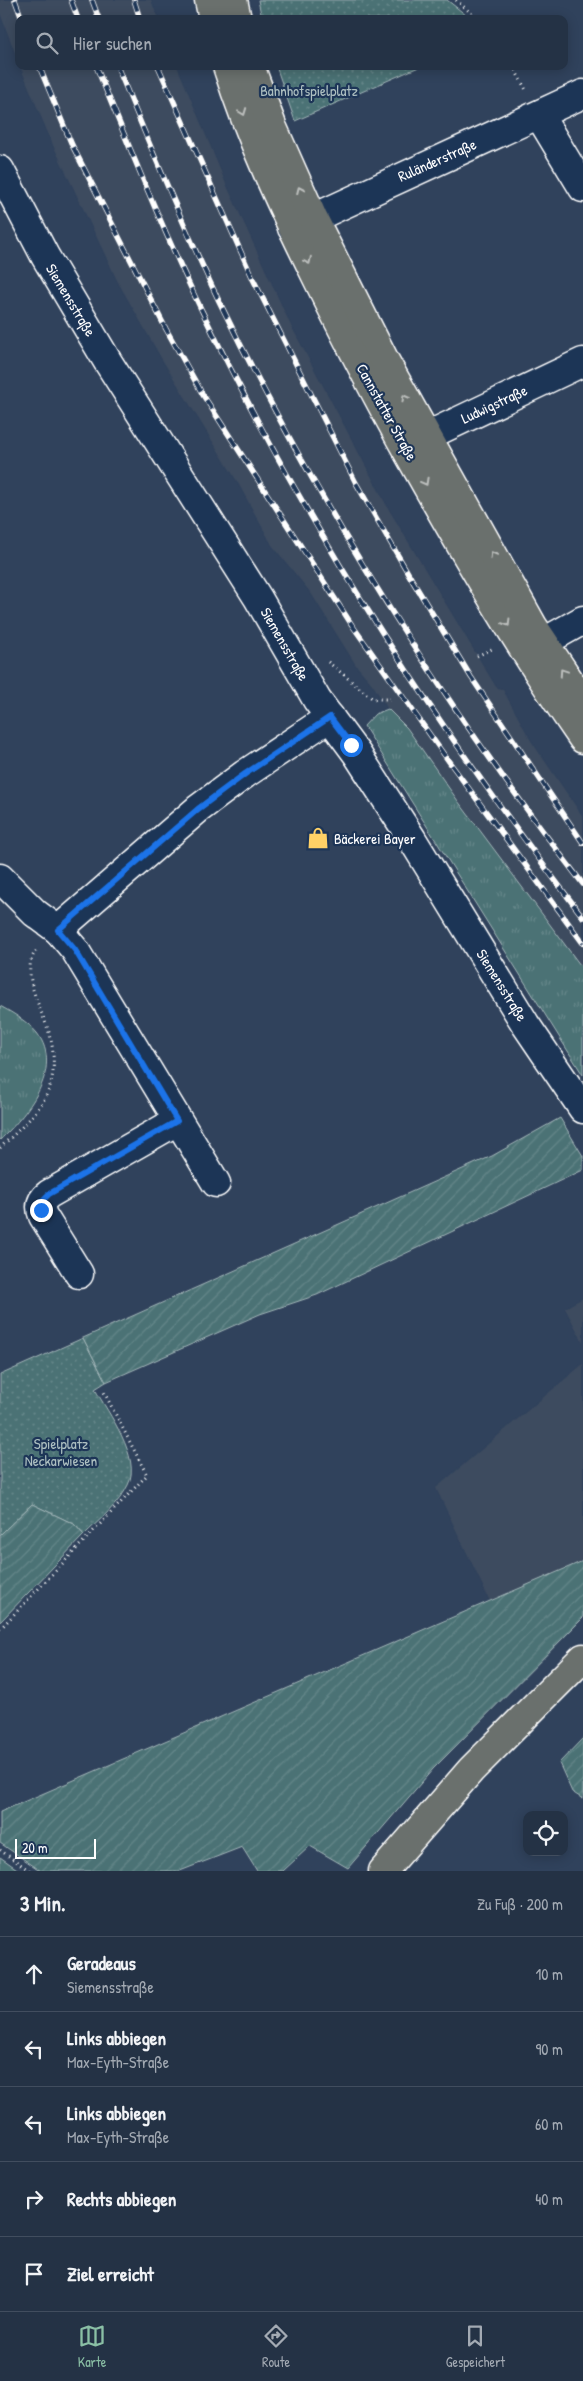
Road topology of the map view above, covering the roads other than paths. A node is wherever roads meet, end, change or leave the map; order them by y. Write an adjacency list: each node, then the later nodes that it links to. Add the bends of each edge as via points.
1 (209, 0): 3 (main road)
2 (233, 0): 4 (main road)
3 (212, 15)
4 (236, 15)
5 (228, 70): 11 (main road, Cannstatter Straße, one-way to 11, via 246,119)
6 (251, 70): 11 (main road, Cannstatter Straße, one-way to 6)
7 (583, 94): 8 (street, Ruländerstraße)
8 (539, 115): 10 (street); 11 (street, Ruländerstraße)
9 (0, 170): 17 (street, Siemensstraße, via 85,324)
10 (583, 188)
11 (303, 223): 13 (main road, Cannstatter Straße, via 345,335)
12 (583, 362): 13 (street, Ludwigstraße)
13 (415, 441): 15 (main road, Cannstatter Straße, one-way to 13); 18 (main road, Cannstatter Straße, one-way to 18, via 484,586 542,681)
14 (583, 620): 15 (street)
15 (544, 642): 16 (main road, Cannstatter Straße, one-way to 15)
16 (583, 701)
17 (330, 717): 20 (street, via 198,809); 21 (street, Siemensstraße, via 407,831 526,1025)
18 (583, 739)
19 (0, 878): 20 (street, via 35,913)
20 (58, 930): 22 (street, via 75,950)
21 (583, 1109)
22 (177, 1121): 23 (street); 24 (street, via 42,1201 43,1216)
23 (216, 1184)
24 (79, 1274)
25 (583, 1658): 26 (main road, via 471,1770)
26 (383, 1871)

